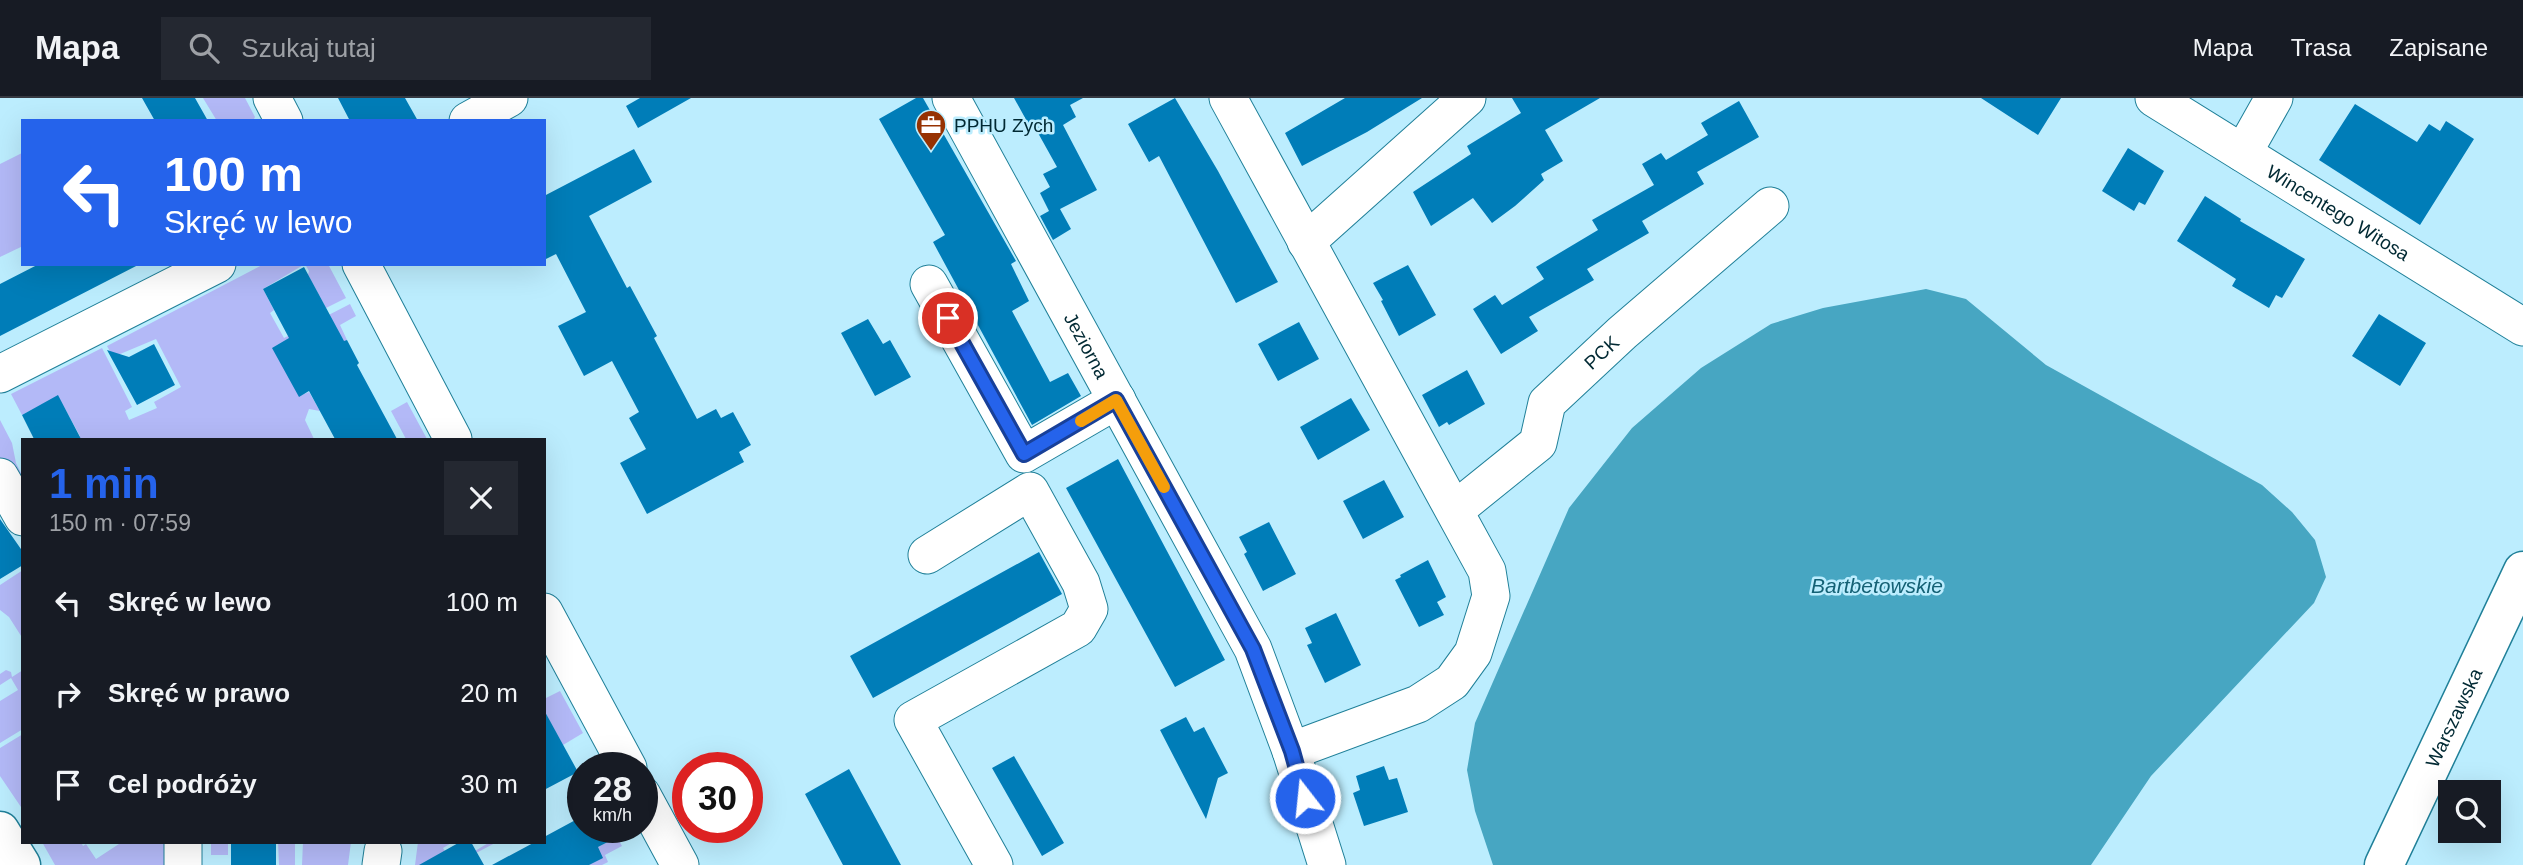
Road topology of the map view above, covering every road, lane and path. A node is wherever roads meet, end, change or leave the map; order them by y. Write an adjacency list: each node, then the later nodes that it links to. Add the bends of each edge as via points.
1 (272, 98): 8 (street)
2 (509, 98): 9 (street)
3 (951, 98): 18 (street, Jeziorna)
4 (1228, 98): 12 (street)
5 (1467, 98): 12 (street)
6 (2154, 98): 10 (street, Wincentego Witosa)
7 (2274, 98): 10 (street)
8 (283, 119)
9 (472, 119)
10 (2243, 153): 16 (street, Wincentego Witosa)
11 (1770, 206): 23 (street, PCK, via 1547,403 1538,443)
12 (1307, 242): 23 (street, via 1397,428)
13 (213, 266): 17 (street)
14 (362, 266): 19 (street)
15 (929, 284): 20 (street)
16 (2523, 327)
17 (0, 374)
18 (1116, 400): 20 (street); 28 (street, Jeziorna, via 1253,649)
19 (452, 438)
20 (1024, 454): 22 (street)
21 (0, 477): 24 (street)
22 (1030, 491): 25 (street); 36 (street, via 1081,583 1089,609 1078,628 912,719)
23 (1455, 510): 28 (street, via 1487,571 1491,596 1473,653 1452,682 1418,704)
24 (21, 514)
25 (927, 555)
26 (2523, 571): 38 (main road, Warszawska)
27 (546, 616): 29 (street)
28 (1292, 751): 37 (street, Jeziorna)
29 (619, 752)
30 (658, 824): 35 (street)
31 (0, 831): 33 (main road)
32 (183, 844): 34 (street)
33 (21, 865)
34 (183, 865)
35 (680, 865)
36 (995, 865)
37 (1327, 865)
38 (2384, 865)

